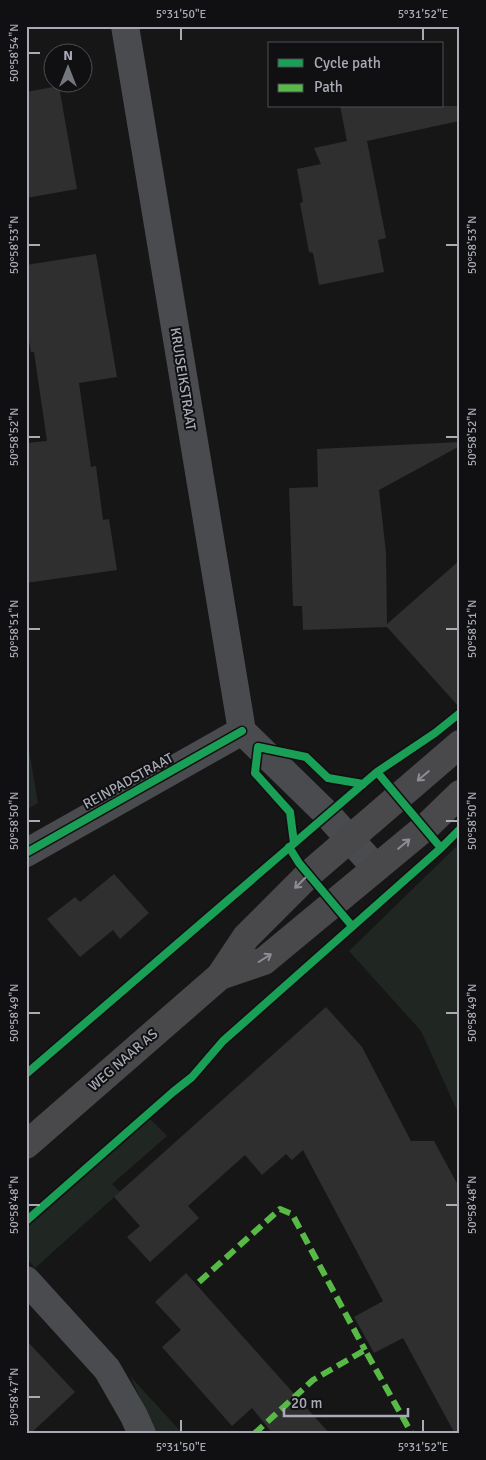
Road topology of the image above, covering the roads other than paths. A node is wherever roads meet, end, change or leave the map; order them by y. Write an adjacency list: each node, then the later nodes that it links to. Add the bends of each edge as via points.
1 (125, 26): 2 (street, KRUISEIKSTRAAT)
2 (242, 731): 5 (street); 6 (street, REINPADSTRAAT)
3 (460, 744): 5 (main road, WEG NAAR AS, one-way to 5)
4 (460, 794): 7 (main road, WEG NAAR AS, one-way to 4)
5 (351, 839): 7 (street); 8 (main road, WEG NAAR AS, one-way to 8, via 246,937)
6 (26, 853)
7 (376, 868): 8 (main road, WEG NAAR AS, one-way to 7, via 264,961)
8 (220, 976): 9 (main road, WEG NAAR AS)
9 (26, 1145)
10 (26, 1280): 11 (street, via 107,1370)
11 (142, 1434)

